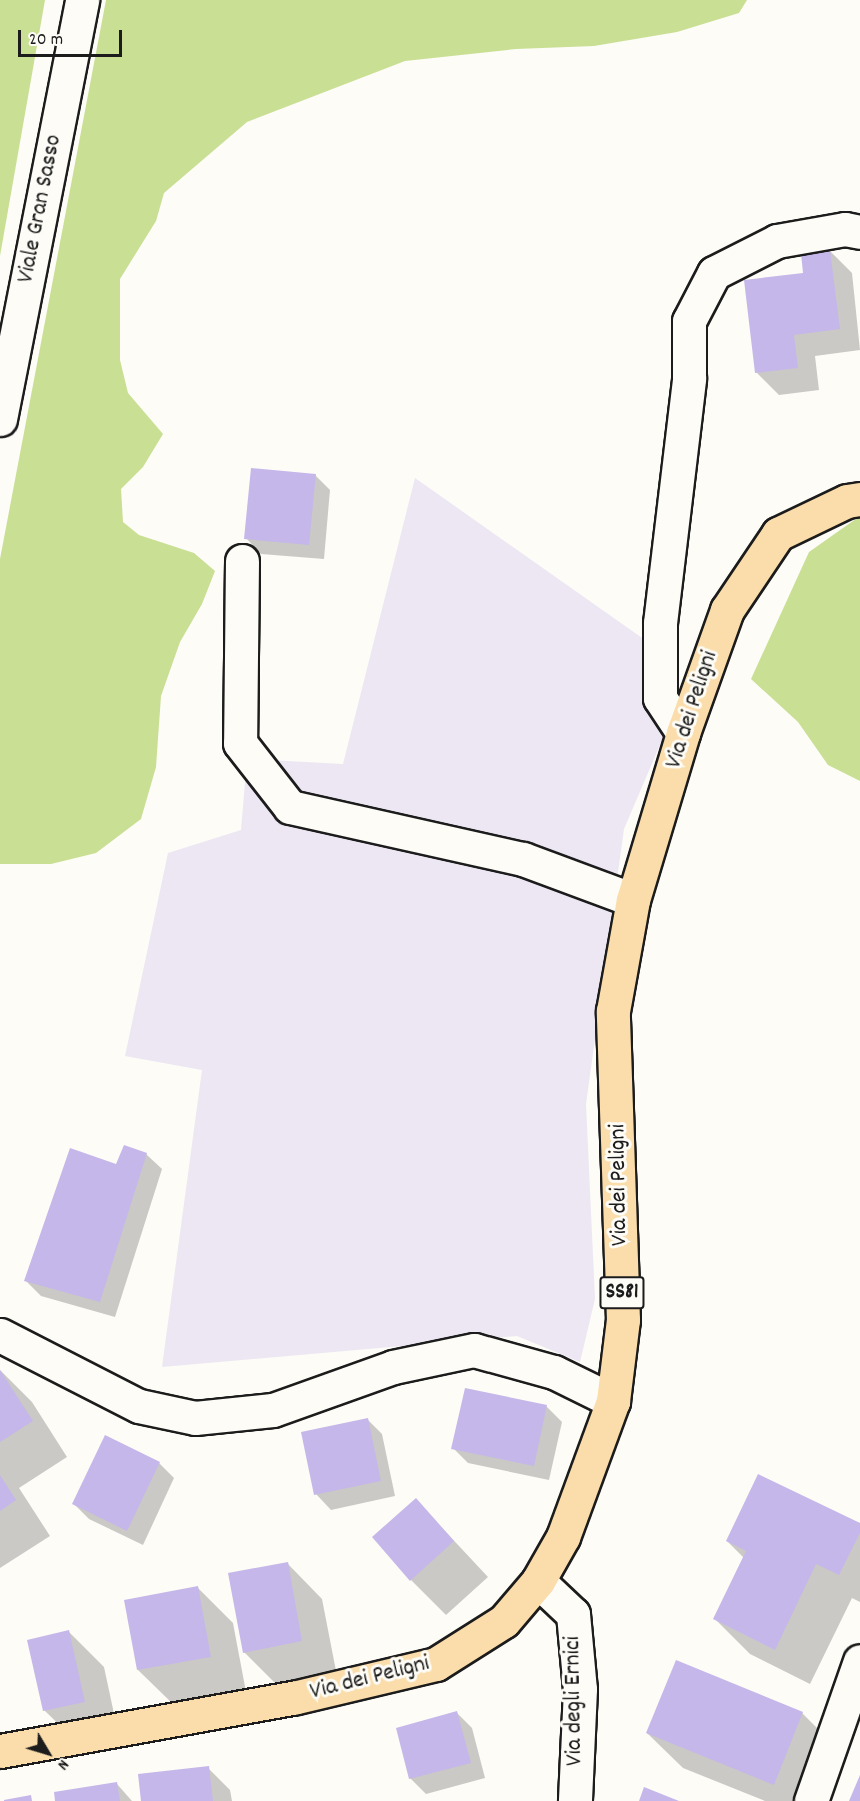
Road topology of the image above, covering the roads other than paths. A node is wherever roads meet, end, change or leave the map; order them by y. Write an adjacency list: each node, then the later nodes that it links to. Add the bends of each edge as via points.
1 (82, 0): 3 (street, Viale Gran Sasso)
2 (860, 232): 6 (street, via 845,229 777,241 714,273 689,321 689,378 660,623 660,698)
3 (0, 419)
4 (860, 499): 6 (main road, Via dei Peligni / SS81, via 777,534 727,610)
5 (242, 561): 7 (street, via 240,743 290,807 523,859)
6 (683, 733): 7 (main road, Via dei Peligni / SS81)
7 (633, 900): 9 (main road, Via dei Peligni / SS81, via 613,1011 622,1320)
8 (0, 1335): 9 (street, via 139,1406 195,1418 273,1410 393,1367 474,1350 554,1372)
9 (613, 1401): 10 (main road, Via dei Peligni / SS81, via 563,1537)
10 (538, 1581): 12 (main road, Via dei Peligni / SS81, via 504,1621 436,1664 293,1698); 13 (street, Via degli Ernici, via 573,1614 580,1689)
11 (860, 1661): 14 (street)
12 (0, 1751)
13 (575, 1801)
14 (811, 1801)

